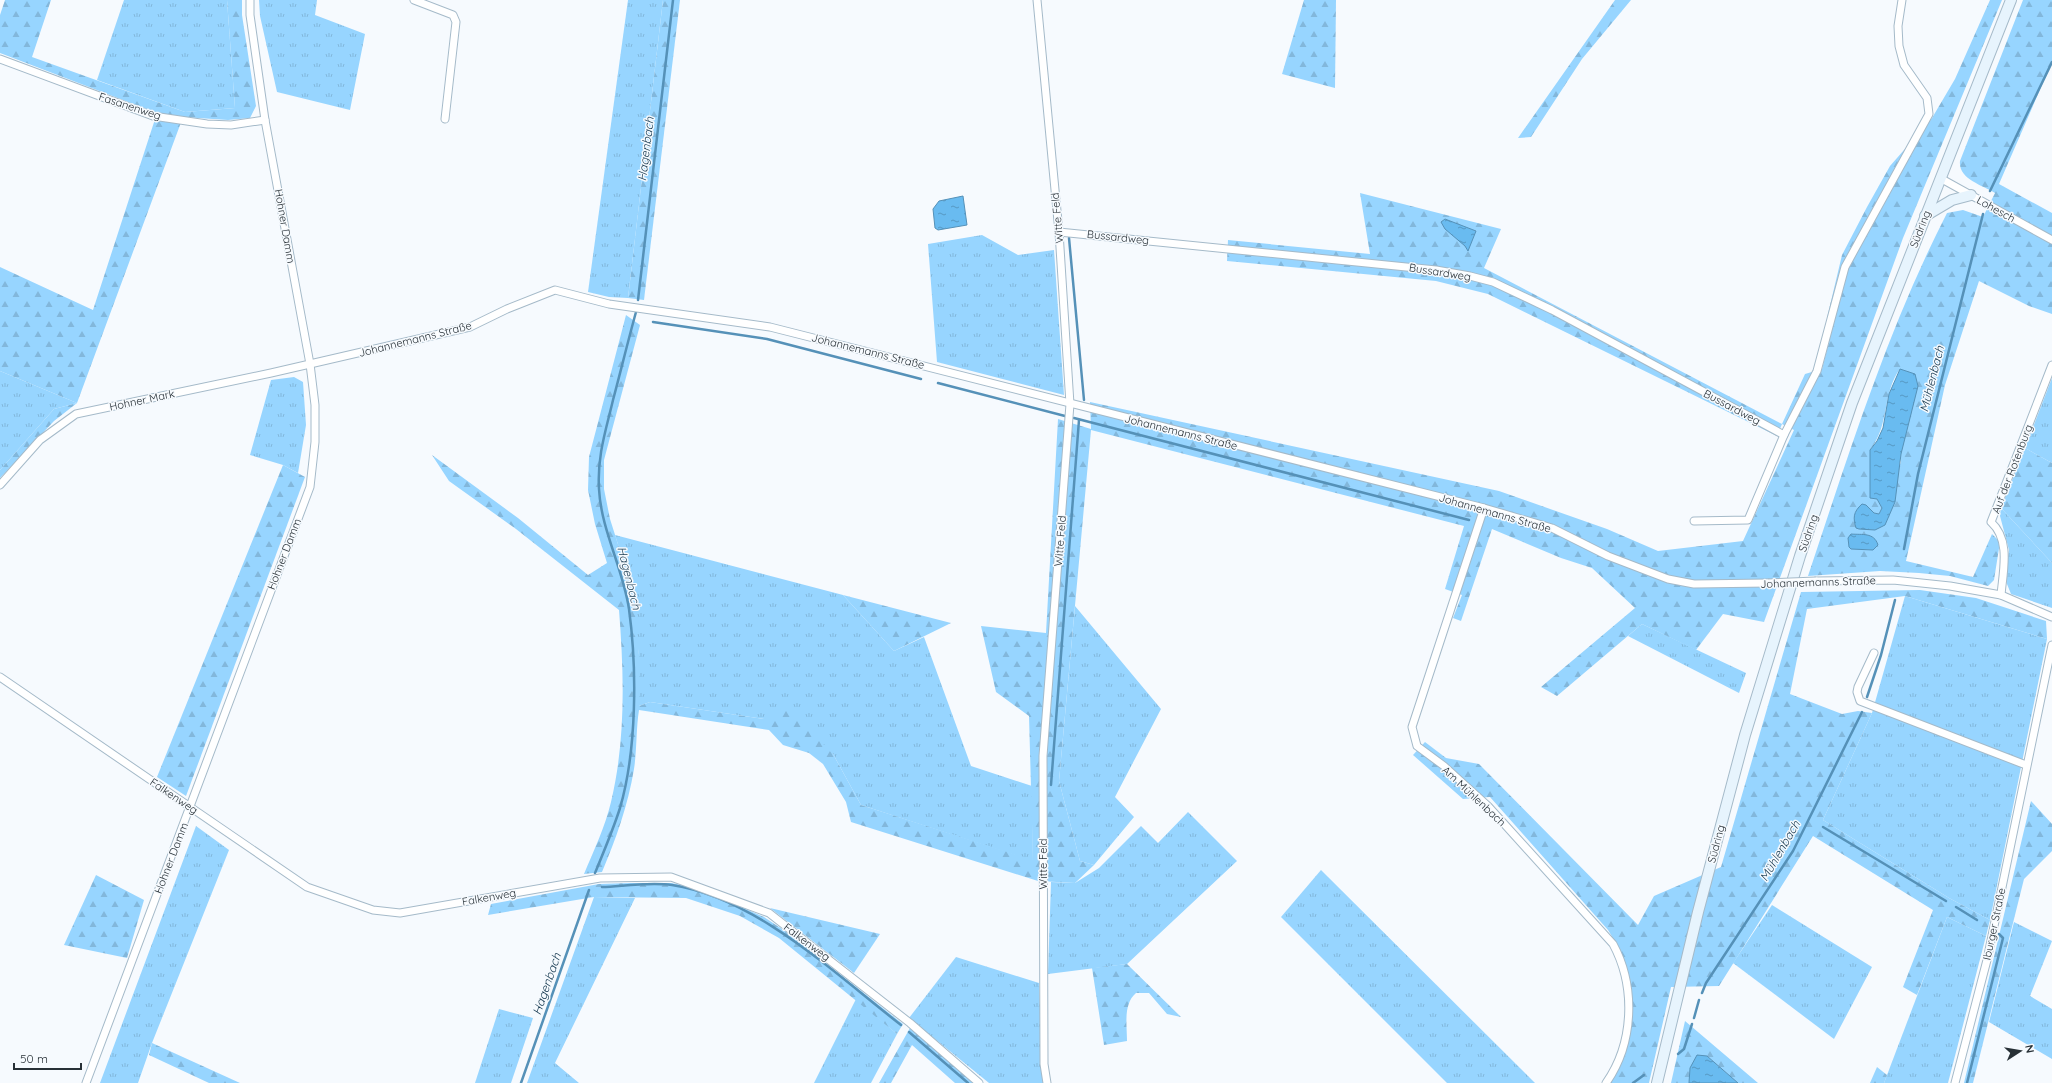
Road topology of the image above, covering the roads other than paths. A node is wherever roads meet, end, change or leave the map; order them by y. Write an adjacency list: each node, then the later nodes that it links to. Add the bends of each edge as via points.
1 (250, 0): 8 (street, Hohner Damm)
2 (414, 0): 7 (street, via 453,15 456,22)
3 (1037, 0): 12 (street, Witte Feld)
4 (1902, 0): 17 (street, via 1898,26 1899,46 1904,65 1927,98 1929,114 1845,267 1817,371)
5 (2011, 0): 9 (main road, Südring)
6 (0, 59): 8 (street, Fasanenweg, via 153,116 230,125)
7 (445, 119)
8 (265, 120): 14 (street, Hohner Damm)
9 (1940, 178): 10 (street, Lohesch); 11 (main road, Südring)
10 (1972, 196): 11 (main road, via 1952,200); 13 (street, Lohesch)
11 (1926, 216): 32 (main road, Südring, via 1852,403 1800,556 1743,743 1698,912)
12 (1059, 232): 16 (street, Witte Feld); 17 (street, Bussardweg, via 1436,270 1493,282 1552,310)
13 (2052, 240)
14 (310, 364): 16 (street, Johannemanns Straße, via 470,327 555,290 609,304 770,327); 18 (street, Hohner Mark, via 76,414 40,440); 27 (street, Hohner Damm, via 315,405 315,442 310,487)
15 (2052, 365): 21 (street, Auf der Rotenburg, via 1991,522 1998,529 2004,542)
16 (1070, 404): 19 (street, Johannemanns Straße); 30 (street, Witte Feld, via 1043,756 1044,1064)
17 (1784, 435): 20 (street, via 1748,520)
18 (0, 485)
19 (1484, 508): 21 (street, Johannemanns Straße, bridge, via 1552,528 1608,556 1668,579 1694,584 1893,580); 31 (street, Am Mühlenbach, via 1412,727 1417,746 1444,766 1488,806 1613,944 1622,961 1629,1000 1624,1046)
20 (1694, 521)
21 (2001, 595): 22 (street, Johannemanns Straße)
22 (2052, 617)
23 (2052, 645): 26 (street, Iburger Straße)
24 (1874, 653): 26 (street, via 1858,687 1860,701)
25 (0, 677): 27 (street, Falkenweg)
26 (2026, 765): 33 (street, Iburger Straße, via 1987,960)
27 (190, 807): 28 (street, Hohner Damm); 29 (street, Falkenweg, via 307,887 373,910 400,913 600,878 671,876 769,913 910,1023)
28 (86, 1083)
29 (979, 1083)
30 (1047, 1083)
31 (1606, 1083)
32 (1657, 1083)
33 (1955, 1083)

